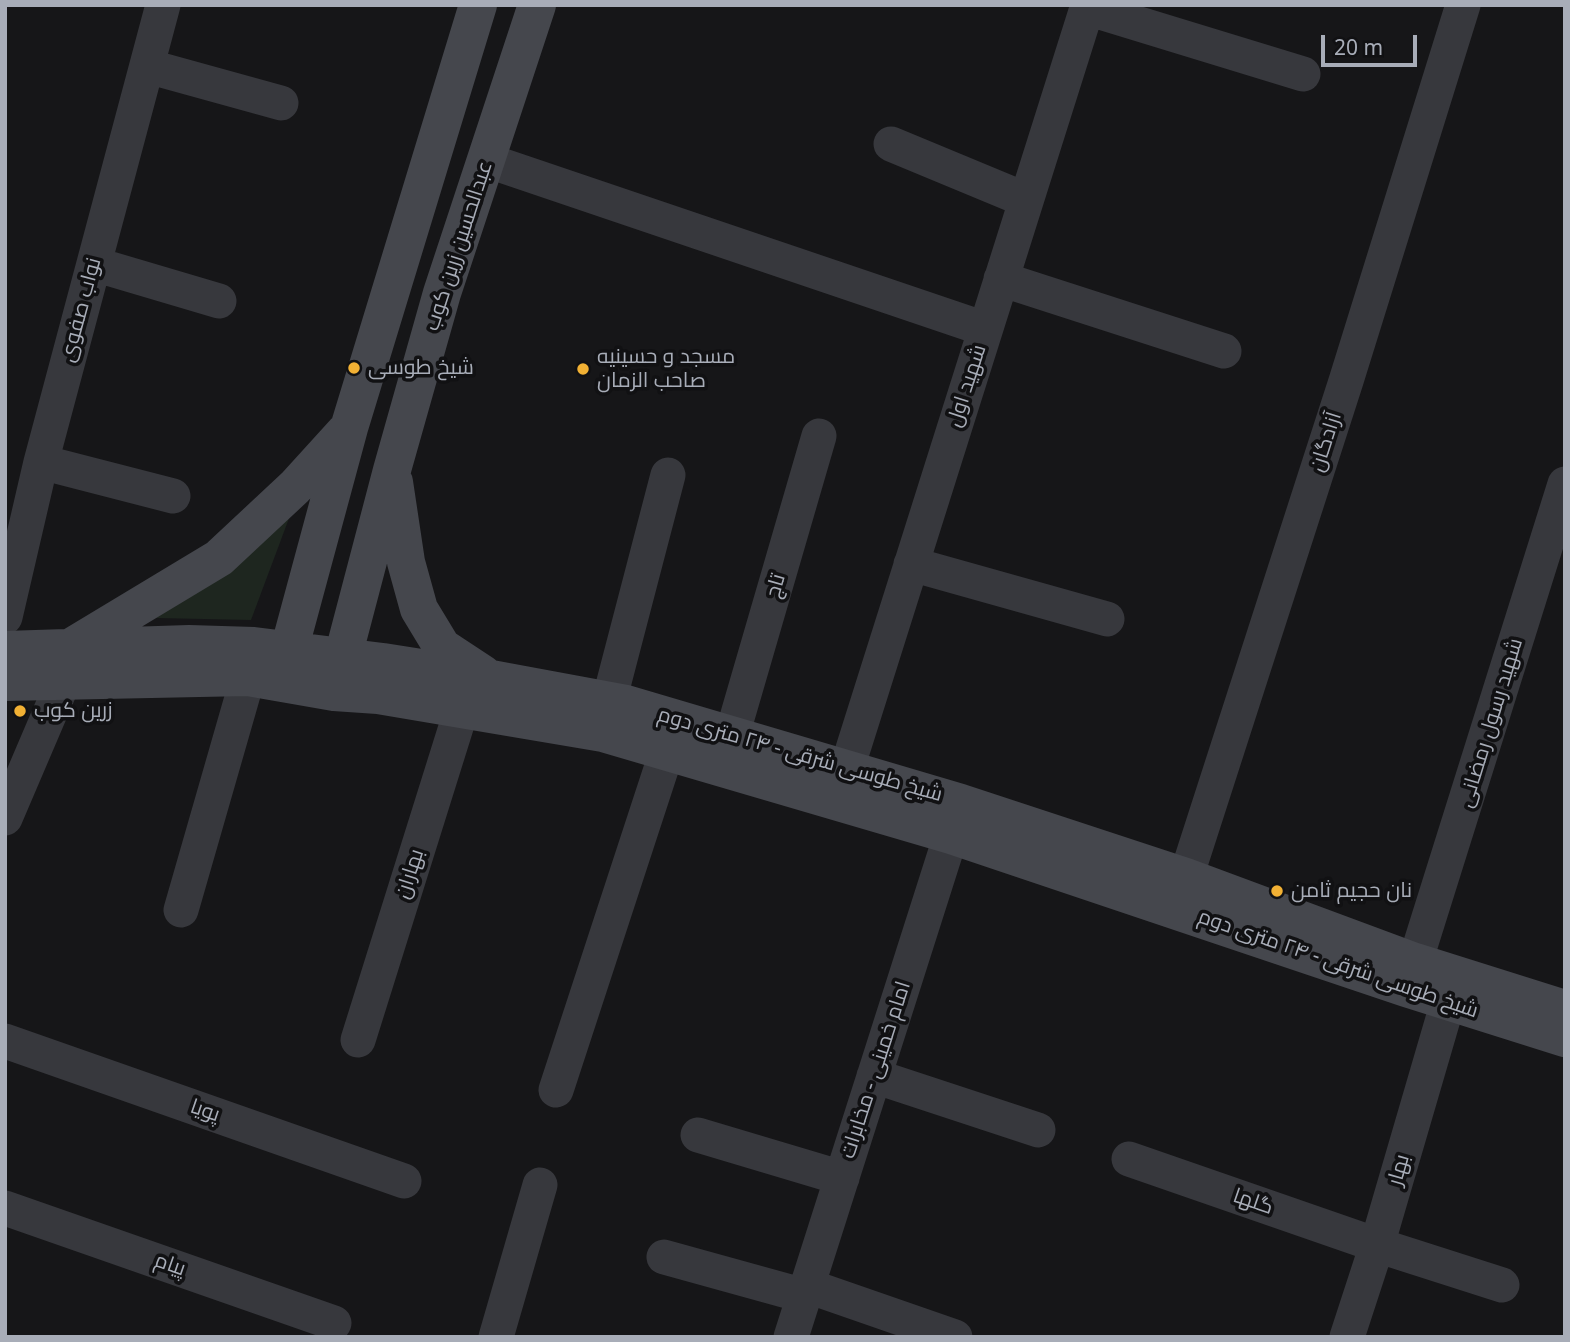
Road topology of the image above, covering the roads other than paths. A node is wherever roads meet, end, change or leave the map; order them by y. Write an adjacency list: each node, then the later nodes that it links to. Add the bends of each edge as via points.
1 (163, 5): 6 (street, نواب صفوی)
2 (478, 5): 17 (main road)
3 (537, 5): 10 (main road, عبدالحسین زرین کوب)
4 (1463, 5): 43 (street, آزادگان)
5 (1088, 7): 7 (street); 11 (street, شهید اول)
6 (147, 66): 8 (street); 12 (street, نواب صفوی)
7 (1303, 74)
8 (281, 103)
9 (891, 144): 11 (street)
10 (486, 160): 15 (street); 18 (main road, عبدالحسین زرین کوب)
11 (1026, 200): 13 (street, شهید اول)
12 (94, 264): 14 (street); 21 (street, نواب صفوی)
13 (1001, 279): 15 (street, شهید اول); 16 (street)
14 (219, 301)
15 (985, 329): 26 (street, شهید اول)
16 (1224, 351)
17 (361, 389): 18 (main road, via 370,411 397,419); 19 (main road)
18 (408, 413): 22 (main road, عبدالحسین زرین کوب)
19 (349, 428): 30 (main road, via 295,487 219,558); 31 (main road)
20 (819, 436): 38 (street, تاج)
21 (41, 462): 25 (street); 27 (street, نواب صفوی)
22 (392, 470): 32 (main road, عبدالحسین زرین کوب); 34 (main road, via 406,562 419,608 442,647)
23 (668, 475): 36 (street)
24 (1565, 484): 45 (street, شهید رسول رمضانی)
25 (173, 496)
26 (911, 564): 28 (street); 40 (street, شهید اول)
27 (5, 617)
28 (1107, 619)
29 (5, 650): 30 (main road, شیخ طوسی شرقی - ۲۴ متری دوم)
30 (66, 664): 31 (main road, شیخ طوسی شرقی - ۲۴ متری دوم, via 189,644 254,646); 33 (main road, شیخ طوسی شرقی - ۲۴ متری دوم); 35 (main road, شیخ طوسی شرقی - ۲۴ متری دوم); 41 (street)
31 (288, 666): 32 (main road, شیخ طوسی شرقی - ۲۴ متری دوم); 33 (main road, شیخ طوسی شرقی - ۲۴ متری دوم)
32 (338, 674): 34 (main road, شیخ طوسی شرقی - ۲۴ متری دوم); 37 (main road, شیخ طوسی شرقی - ۲۴ متری دوم, via 378,695)
33 (248, 677): 44 (street)
34 (491, 679): 36 (main road, شیخ طوسی شرقی - ۲۴ متری دوم)
35 (5, 682)
36 (609, 701): 38 (main road, شیخ طوسی شرقی - ۲۴ متری دوم)
37 (463, 708): 39 (main road, شیخ طوسی شرقی - ۲۴ متری دوم, via 603,733); 49 (street, بهاران)
38 (732, 735): 40 (main road, شیخ طوسی شرقی - ۲۴ متری دوم)
39 (667, 751): 42 (main road, شیخ طوسی شرقی - ۲۴ متری دوم); 52 (street)
40 (846, 768): 42 (main road, شیخ طوسی شرقی - ۲۴ متری دوم)
41 (5, 818)
42 (956, 819): 43 (main road, شیخ طوسی شرقی - ۲۴ متری دوم); 46 (main road, شیخ طوسی شرقی - ۲۴ متری دوم); 51 (street, امام خمینی - مخابرات)
43 (1186, 877): 45 (main road, شیخ طوسی شرقی - ۲۴ متری دوم)
44 (181, 909)
45 (1416, 962): 47 (main road, شیخ طوسی شرقی - ۲۴ متری دوم)
46 (1448, 1002): 48 (main road, شیخ طوسی شرقی - ۲۴ متری دوم); 60 (street, بهار)
47 (1565, 1009)
48 (1565, 1038)
49 (358, 1040)
50 (5, 1041): 57 (street, پویا)
51 (874, 1076): 53 (street); 56 (street, امام خمینی - مخابرات)
52 (556, 1090)
53 (1038, 1130)
54 (698, 1135): 56 (street)
55 (1129, 1159): 60 (street, گلها)
56 (842, 1178): 63 (street, امام خمینی - مخابرات)
57 (404, 1181)
58 (540, 1185): 65 (street)
59 (5, 1208): 64 (street, پیام)
60 (1377, 1245): 62 (street, گلها); 68 (street, بهار)
61 (664, 1257): 63 (street)
62 (1502, 1285)
63 (806, 1291): 66 (street, امام خمینی - مخابرات); 67 (street)
64 (334, 1323)
65 (496, 1337)
66 (792, 1337)
67 (955, 1337)
68 (1347, 1337)

